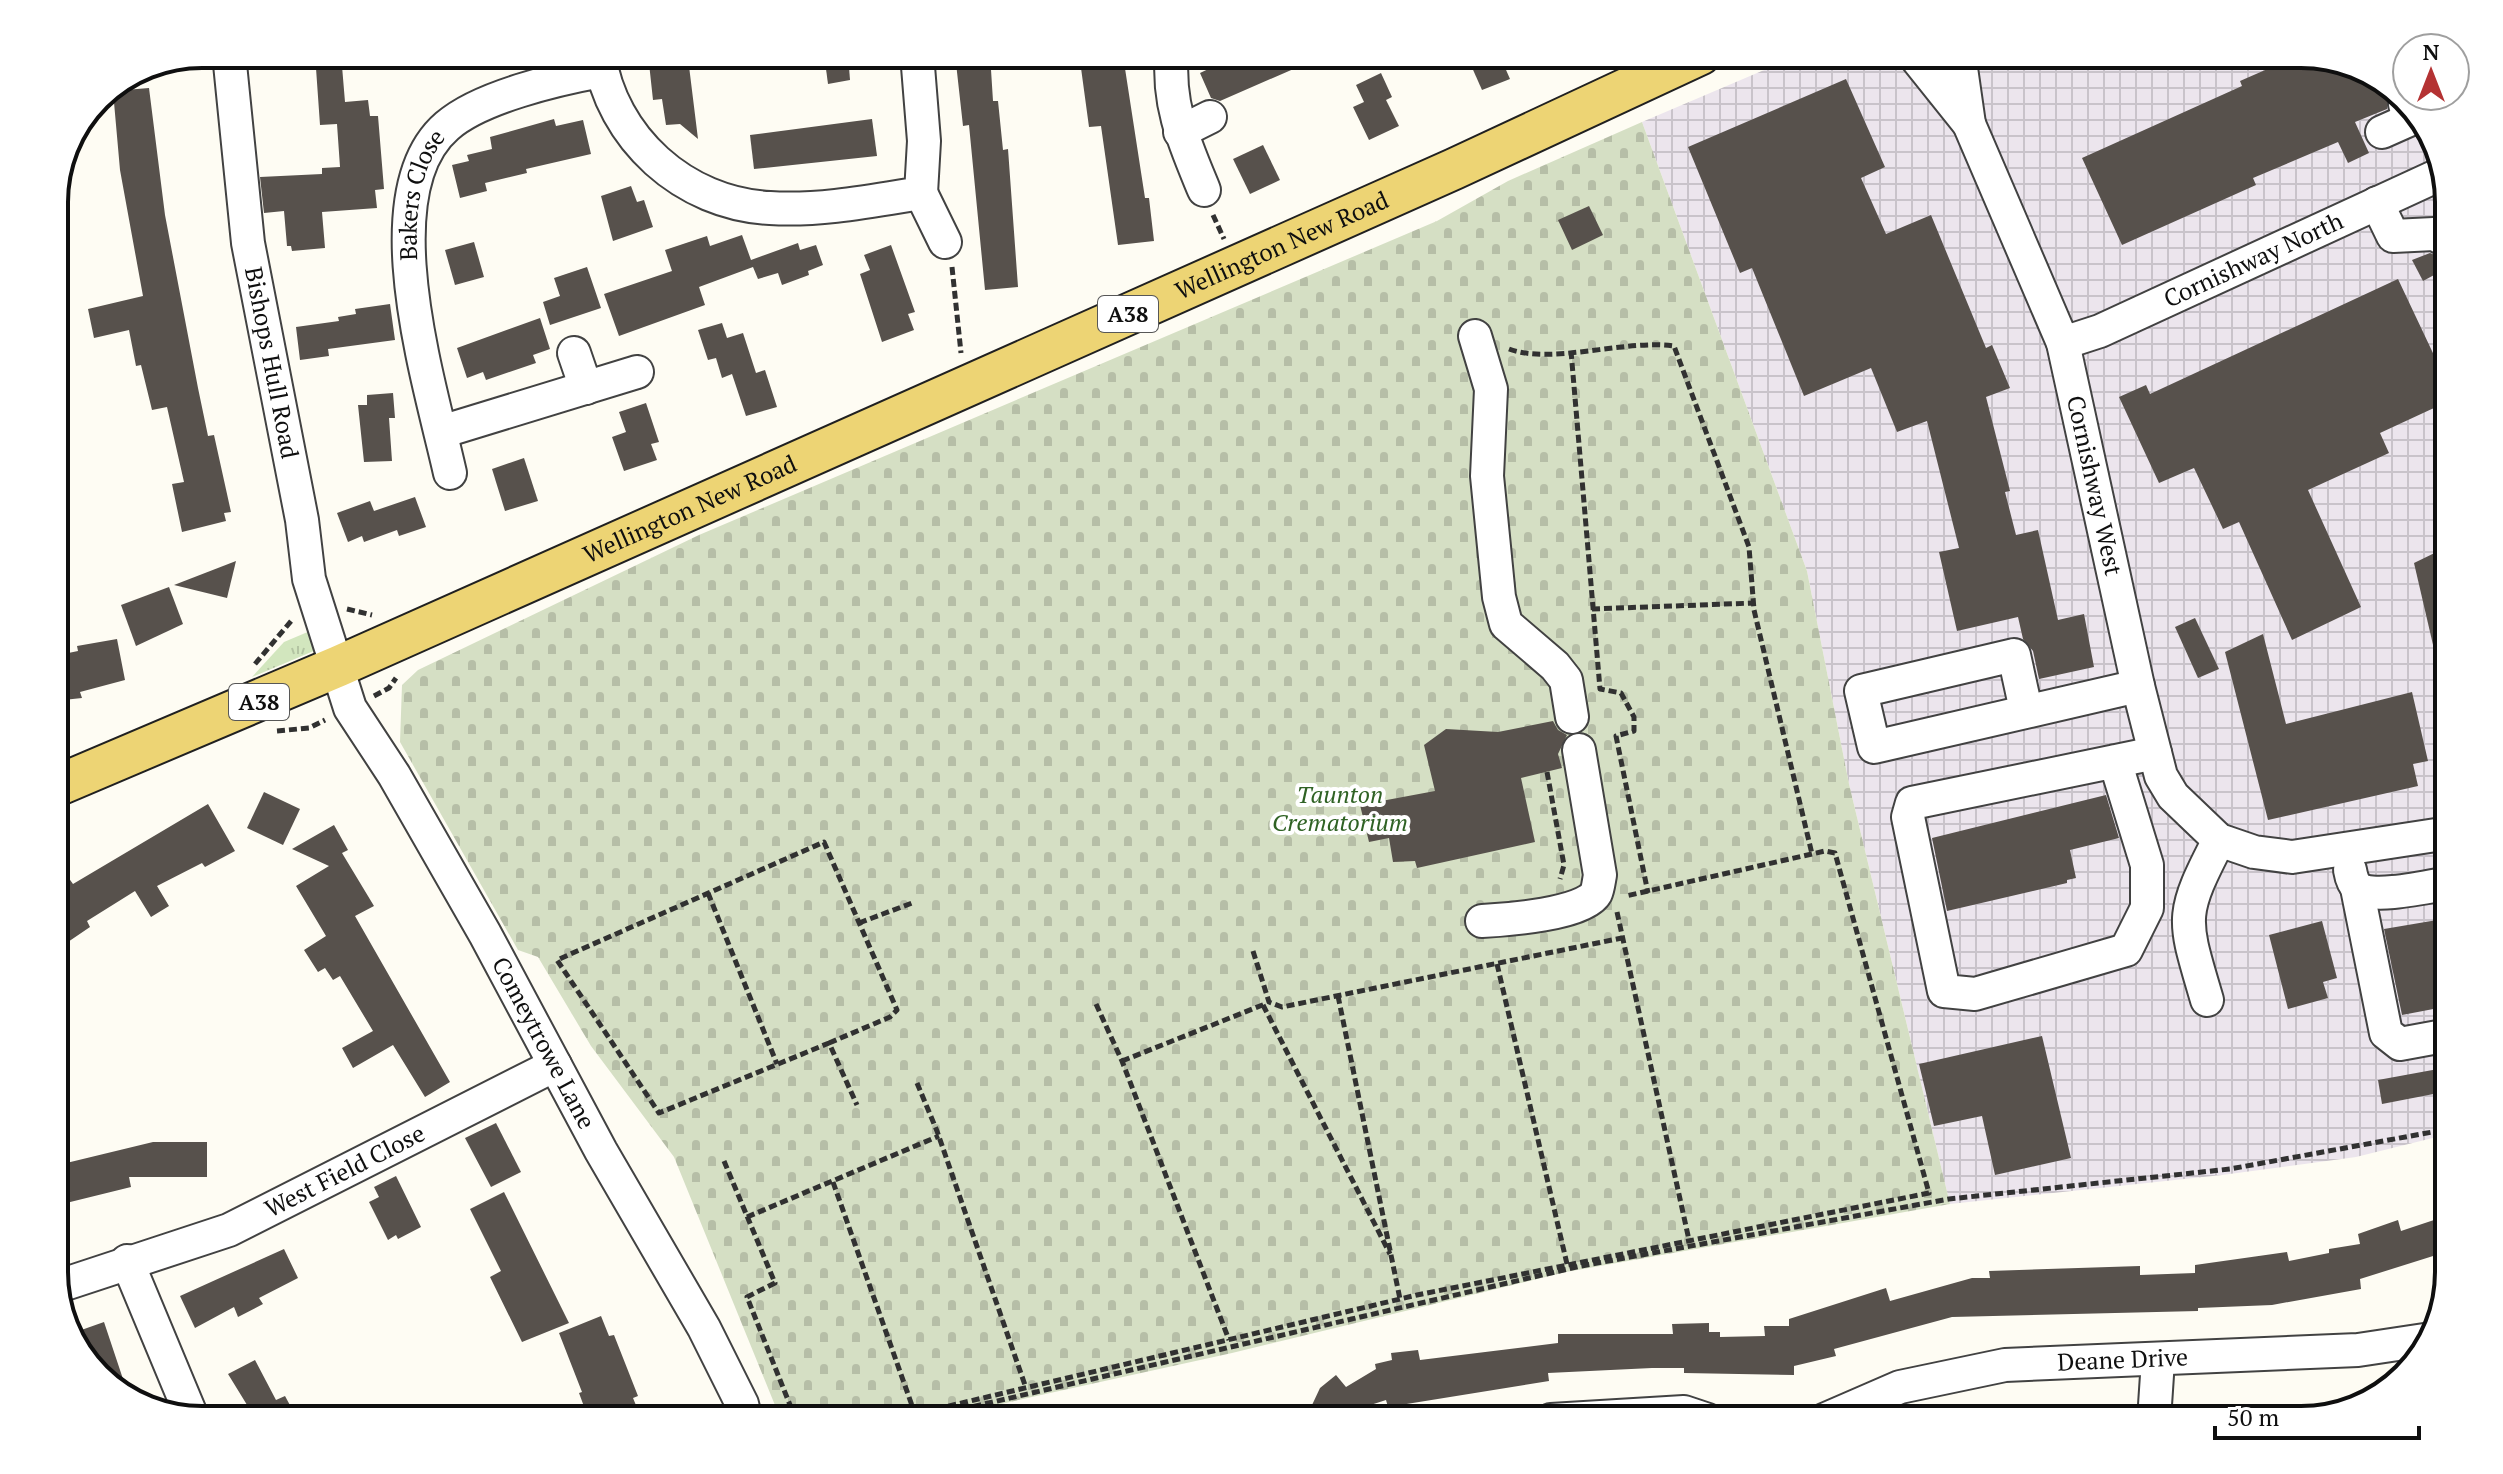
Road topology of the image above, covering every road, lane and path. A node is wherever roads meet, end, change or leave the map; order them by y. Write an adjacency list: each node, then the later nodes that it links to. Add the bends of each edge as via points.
1 (230, 68): 30 (street, Bishops Hull Road, via 248,243)
2 (583, 68): 28 (street, Bakers Close, via 475,107 446,126 426,151 410,194 410,280)
3 (601, 68): 16 (street, Bakers Close, via 609,100 629,134 685,182 735,204 828,208)
4 (918, 68): 16 (street, via 924,141)
5 (1171, 68): 12 (street)
6 (1670, 68): 20 (main road, Wellington New Road / A38)
7 (1924, 68): 11 (street, Cornishway West)
8 (1961, 68): 11 (street, Cornishway West)
9 (1210, 117): 12 (street)
10 (2407, 121): 13 (street)
11 (1969, 124): 22 (street, Cornishway West)
12 (1180, 132): 15 (street)
13 (2382, 132)
14 (2432, 178): 17 (street, Cornishway North)
15 (1204, 190): 20 (path)
16 (921, 193): 19 (street)
17 (2377, 203): 18 (street, via 2393,236); 22 (street, Cornishway North, via 2100,331)
18 (2435, 235)
19 (945, 242): 26 (path, via 951,252 958,342)
20 (1237, 265): 26 (main road, Wellington New Road / A38)
21 (1475, 336): 23 (path, via 1519,353); 38 (street, via 1491,389 1487,476 1499,597 1506,624 1566,680)
22 (2063, 343): 36 (street, Cornishway West)
23 (1571, 351): 31 (path, via 1648,343 1674,346 1749,547); 32 (path)
24 (574, 353): 27 (street)
25 (637, 372): 27 (street)
26 (970, 385): 34 (main road, Wellington New Road / A38)
27 (586, 388): 28 (street)
28 (441, 432): 29 (street, Bakers Close)
29 (450, 473)
30 (312, 590): 33 (path, via 352,611); 34 (street, Bishops Hull Road); 35 (path)
31 (1754, 603): 32 (path); 47 (path)
32 (1592, 609): 52 (path, via 1600,689 1621,693 1634,717 1634,731 1616,736)
33 (376, 615)
34 (339, 666): 43 (main road, A38); 68 (street, Comeytrowe Lane, via 350,708 409,802)
35 (245, 673)
36 (2138, 686): 37 (street); 40 (street, Cornishway West)
37 (2026, 710): 37 (street, via 2014,655 1861,691 1874,747)
38 (1572, 717)
39 (1579, 750): 53 (street)
40 (2155, 753): 41 (street); 45 (street, Cornishway West, via 2173,796)
41 (2115, 761): 41 (street, via 1912,803 1908,817 1944,991 1975,994 2126,950 2147,908 2147,865)
42 (1547, 772): 49 (path, via 1564,865)
43 (68, 781)
44 (2435, 835): 46 (street)
45 (2219, 840): 46 (street, via 2292,857); 61 (street, via 2187,910 2187,933)
46 (2345, 851): 50 (street)
47 (1812, 854): 52 (path); 76 (path, via 1835,853 1929,1193)
48 (2435, 885): 50 (street, via 2378,893)
49 (1553, 887)
50 (2357, 888): 64 (street, via 2386,1033 2400,1044)
51 (708, 893): 56 (path, via 824,842); 67 (path); 67 (path, via 557,960 659,1113)
52 (1648, 893): 53 (path)
53 (1605, 894): 55 (street, via 1583,905); 57 (path)
54 (912, 903): 56 (path)
55 (1482, 921)
56 (859, 923): 65 (path, via 897,1010)
57 (1622, 938): 59 (path); 76 (path)
58 (1253, 951): 63 (path)
59 (1497, 964): 60 (path); 79 (path)
60 (1338, 996): 63 (path, via 1282,1007); 77 (path)
61 (2207, 1000)
62 (1096, 1004): 66 (path)
63 (1266, 1004): 66 (path); 77 (path)
64 (2435, 1038)
65 (829, 1043): 67 (path); 70 (path)
66 (1122, 1061): 82 (path)
67 (777, 1064)
68 (555, 1065): 78 (street, West Field Close, via 229,1230); 87 (street, Comeytrowe Lane)
69 (917, 1083): 72 (path)
70 (857, 1105)
71 (2435, 1132): 91 (path, via 2230,1169 1949,1199 1581,1266)
72 (939, 1136): 74 (path); 85 (path)
73 (724, 1161): 75 (path)
74 (833, 1182): 75 (path); 89 (path)
75 (747, 1217): 88 (path, via 775,1283 747,1297)
76 (1689, 1240): 79 (path)
77 (1393, 1260): 81 (path)
78 (127, 1261): 80 (street, West Field Close); 86 (street)
79 (1567, 1264): 81 (path)
80 (68, 1282)
81 (1400, 1299): 82 (path)
82 (1229, 1340): 85 (path)
83 (2415, 1341): 84 (street, Deane Drive, via 2358,1350)
84 (2158, 1360): 92 (street, Deane Drive, via 2005,1365 1900,1387); 93 (street)
85 (1026, 1388): 90 (path)
86 (187, 1405)
87 (742, 1406)
88 (790, 1406)
89 (911, 1406)
90 (957, 1406)
91 (964, 1406)
92 (1856, 1406)
93 (2155, 1406)

